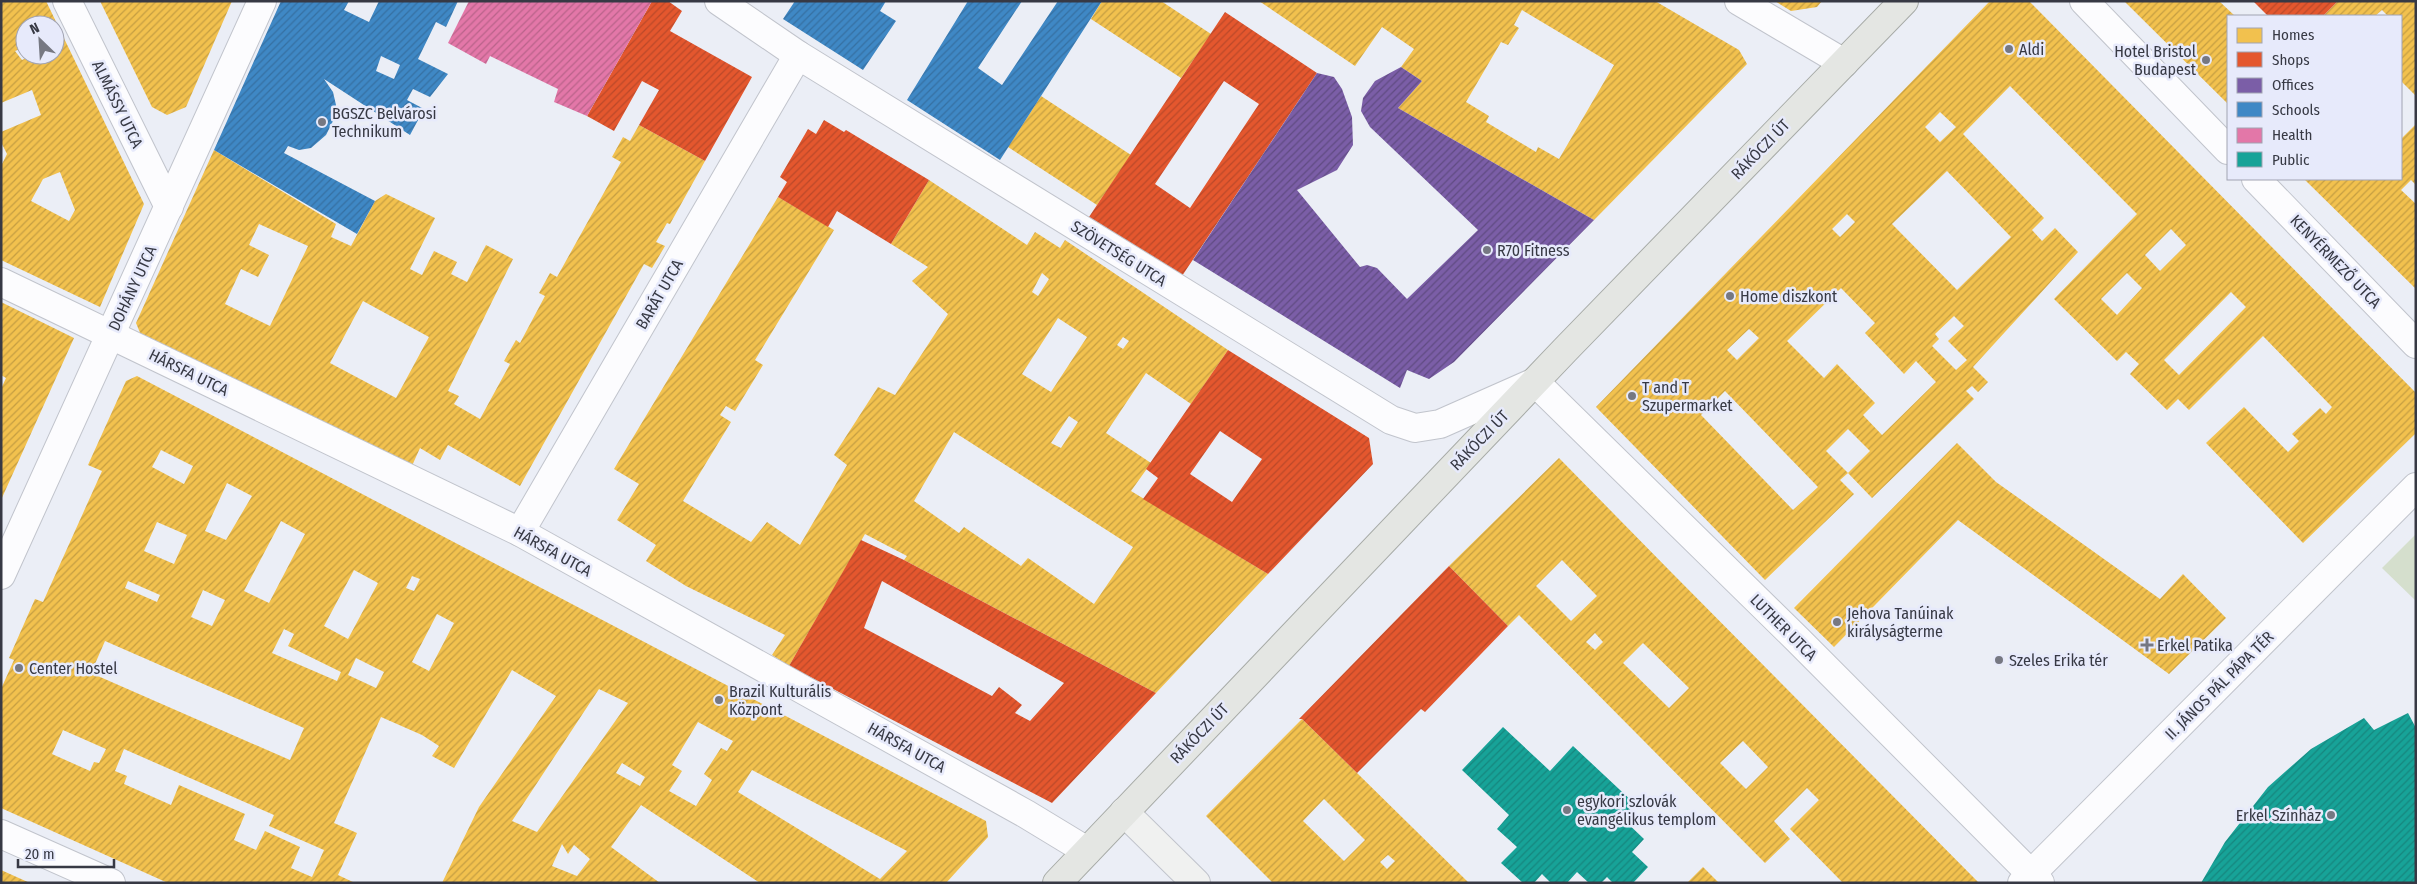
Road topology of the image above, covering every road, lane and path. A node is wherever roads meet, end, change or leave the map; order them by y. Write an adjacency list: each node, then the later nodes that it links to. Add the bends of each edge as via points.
1 (67, 1): 11 (street, ALMÁSSY UTCA)
2 (262, 1): 11 (street, DOHÁNY UTCA)
3 (719, 1): 7 (street, SZÖVETSÉG UTCA)
4 (1739, 1): 8 (street)
5 (1904, 1): 8 (main road, RÁKÓCZI ÚT)
6 (2084, 1): 9 (street)
7 (798, 55): 15 (street, SZÖVETSÉG UTCA, via 1391,420 1415,428 1440,424); 17 (street, BARÁT UTCA)
8 (1844, 63): 15 (main road, RÁKÓCZI ÚT)
9 (2227, 149)
10 (2257, 180): 14 (street, KENYÉRMEZŐ UTCA)
11 (169, 207): 13 (street, DOHÁNY UTCA)
12 (1, 282): 13 (street, HÁRSFA UTCA)
13 (110, 333): 17 (street, HÁRSFA UTCA); 18 (street, DOHÁNY UTCA)
14 (2416, 344)
15 (1535, 382): 19 (main road, RÁKÓCZI ÚT); 22 (street, LUTHER UTCA, via 1797,639)
16 (2416, 487): 22 (street, II. JÁNOS PÁL PÁPA TÉR)
17 (520, 532): 21 (street, HÁRSFA UTCA)
18 (1, 575)
19 (1124, 812): 21 (main road, RÁKÓCZI ÚT); 25 (street)
20 (1, 834): 23 (street)
21 (1087, 851): 24 (main road, RÁKÓCZI ÚT)
22 (2031, 880)
23 (111, 883)
24 (1058, 883)
25 (1196, 883)

